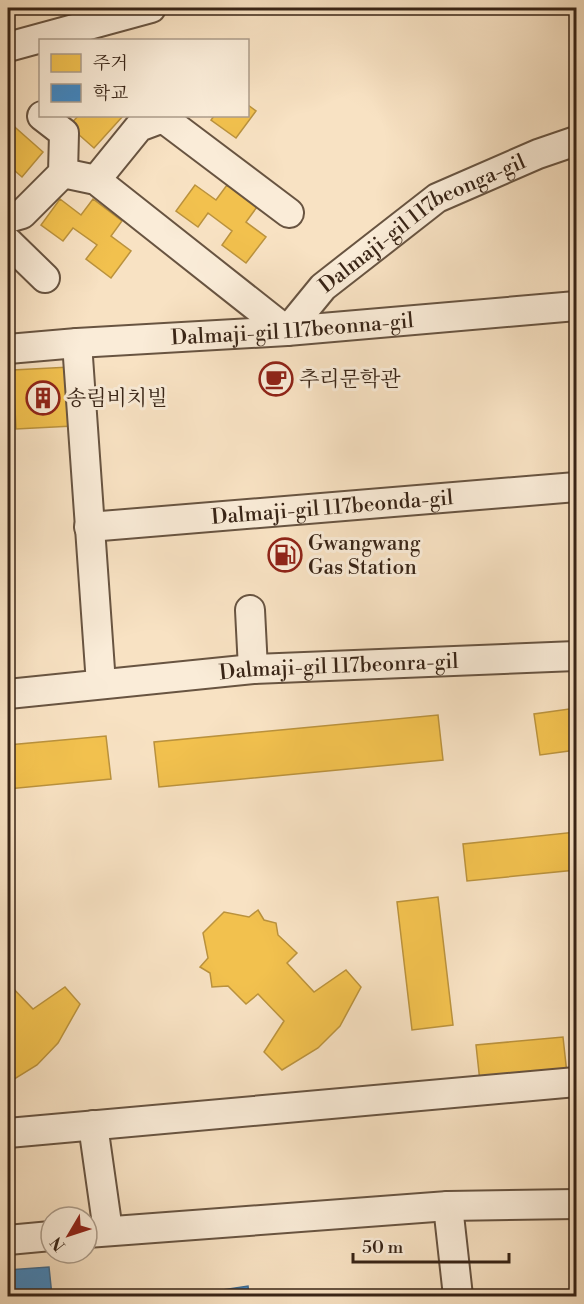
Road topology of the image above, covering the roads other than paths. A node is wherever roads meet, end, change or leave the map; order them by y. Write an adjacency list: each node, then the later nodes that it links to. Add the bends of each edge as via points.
1 (151, 8): 2 (street)
2 (8, 47)
3 (43, 117): 5 (street, via 64,133)
4 (576, 141): 12 (street, Dalmaji-gil 117beonga-gil, via 437,198 323,287)
5 (63, 173): 6 (street); 8 (street, via 22,214)
6 (96, 180): 7 (street, via 139,127 163,118); 12 (street)
7 (289, 213)
8 (8, 218)
9 (8, 242): 10 (street)
10 (45, 278)
11 (576, 306): 12 (street, Dalmaji-gil 117beonna-gil)
12 (287, 331): 13 (street, Dalmaji-gil 117beonna-gil)
13 (76, 343): 14 (street, Dalmaji-gil 117beonna-gil); 16 (street)
14 (8, 349)
15 (576, 487): 16 (street, Dalmaji-gil 117beonda-gil)
16 (89, 526): 20 (street)
17 (250, 610): 19 (street)
18 (576, 656): 19 (street, Dalmaji-gil 117beonra-gil)
19 (253, 669): 20 (street, Dalmaji-gil 117beonra-gil)
20 (101, 684): 21 (street, Dalmaji-gil 117beonra-gil)
21 (8, 694)
22 (576, 1082): 23 (street)
23 (93, 1125): 24 (street); 26 (street)
24 (8, 1133)
25 (576, 1203): 27 (street)
26 (96, 1205)
27 (448, 1206): 28 (street); 31 (street)
28 (99, 1232)
29 (39, 1237): 30 (street)
30 (8, 1240)
31 (458, 1296)

